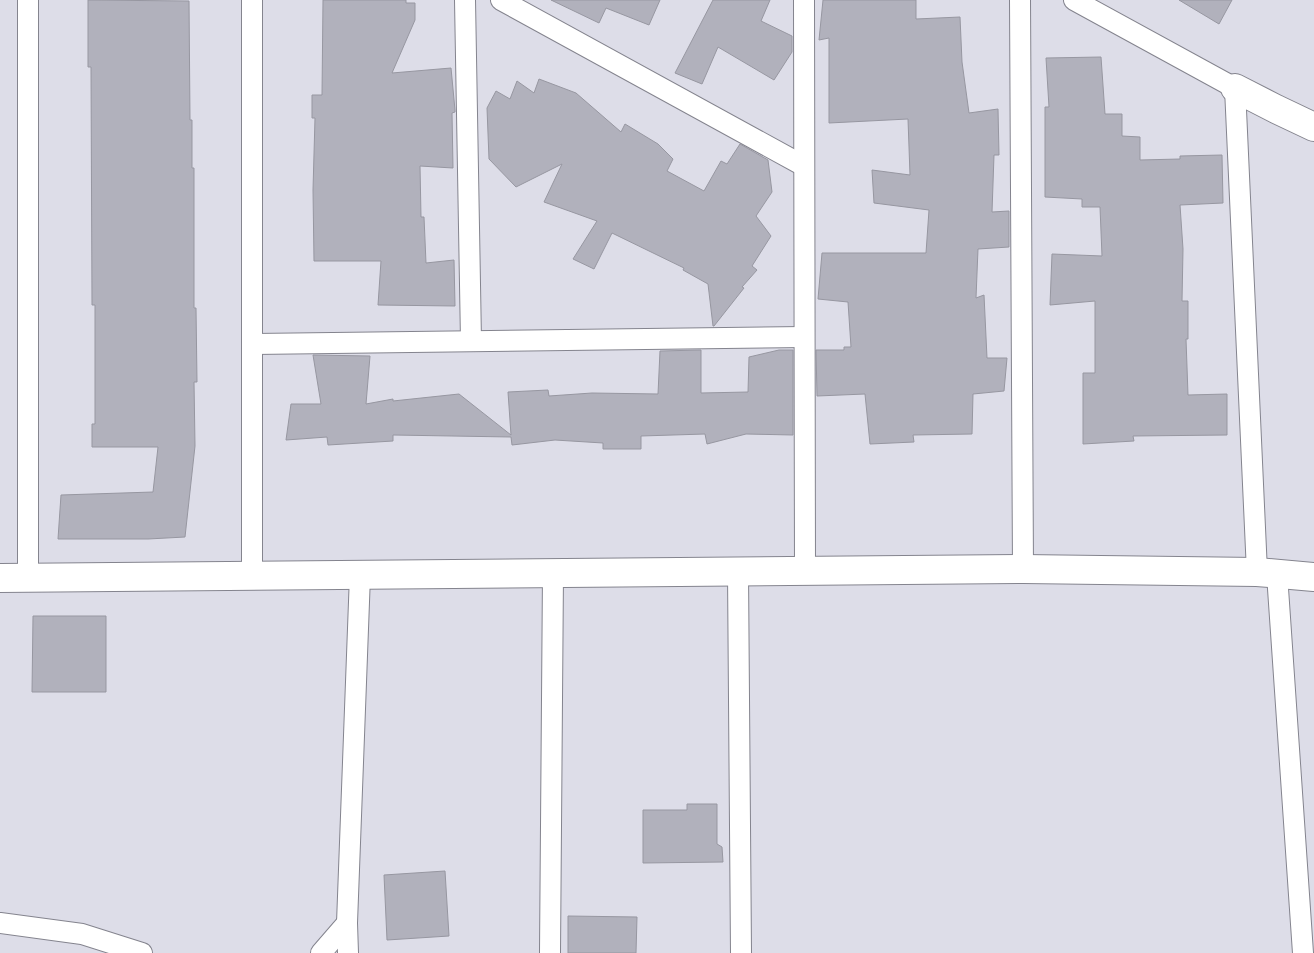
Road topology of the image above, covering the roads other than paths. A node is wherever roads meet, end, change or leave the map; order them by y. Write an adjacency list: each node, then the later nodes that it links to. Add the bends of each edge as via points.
1 (28, 0): 23 (street)
2 (252, 0): 13 (street)
3 (465, 0): 12 (street)
4 (501, 0): 10 (street)
5 (804, 0): 10 (street)
6 (1020, 0): 14 (street)
7 (1074, 0): 8 (street)
8 (1235, 88): 9 (street); 18 (street)
9 (1314, 127)
10 (804, 166): 11 (street)
11 (804, 337): 12 (street); 15 (street)
12 (471, 341): 13 (street)
13 (252, 344): 20 (street)
14 (1023, 569): 15 (street); 18 (street)
15 (805, 571): 16 (street)
16 (738, 572): 17 (street); 30 (street)
17 (552, 573): 19 (street); 29 (street)
18 (1267, 573): 21 (street); 31 (street)
19 (360, 575): 20 (street); 25 (street)
20 (252, 576): 23 (street)
21 (1314, 577)
22 (0, 578): 23 (street)
23 (28, 578)
24 (0, 923): 26 (street, via 82,934)
25 (347, 923): 27 (street); 28 (street)
26 (142, 953)
27 (321, 953)
28 (348, 953)
29 (550, 953)
30 (741, 953)
31 (1303, 953)

